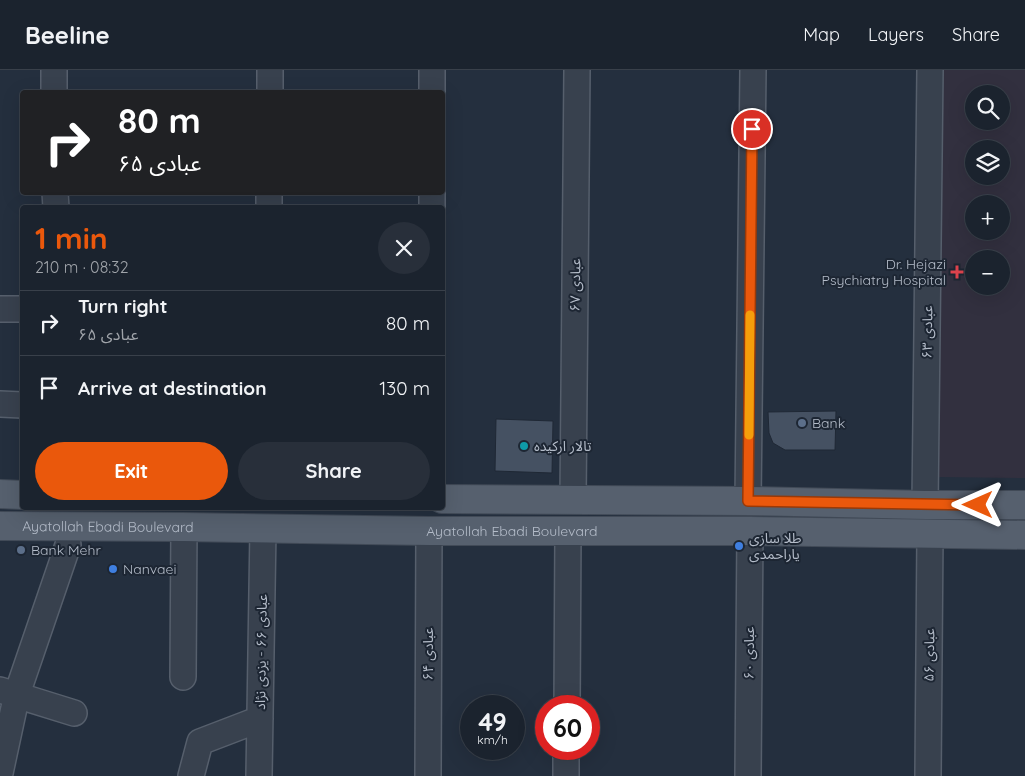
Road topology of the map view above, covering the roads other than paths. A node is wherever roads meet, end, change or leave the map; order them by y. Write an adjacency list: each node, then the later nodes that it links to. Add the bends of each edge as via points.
1 (54, 70): 7 (street)
2 (270, 70): 8 (street)
3 (432, 70): 9 (street)
4 (577, 70): 17 (street, عبادی ۶۷)
5 (753, 70): 18 (street)
6 (930, 70): 19 (street, عبادی ۶۳)
7 (54, 90)
8 (270, 90)
9 (432, 90)
10 (0, 309): 11 (street)
11 (20, 309)
12 (0, 404): 13 (street)
13 (20, 405)
14 (0, 494): 15 (main road)
15 (20, 495)
16 (445, 499): 17 (main road)
17 (573, 499): 18 (main road)
18 (748, 501): 19 (main road)
19 (925, 505): 20 (main road)
20 (1025, 505)
21 (0, 526): 22 (main road, Ayatollah Ebadi Boulevard)
22 (184, 528): 23 (main road, Ayatollah Ebadi Boulevard); 30 (street)
23 (263, 529): 26 (main road, Ayatollah Ebadi Boulevard); 34 (street, عبادی ۶۶ - یزدی نژاد)
24 (568, 531): 25 (main road, Ayatollah Ebadi Boulevard); 26 (main road, Ayatollah Ebadi Boulevard); 32 (street)
25 (750, 531): 27 (main road, Ayatollah Ebadi Boulevard); 41 (street, عبادی ۶۰)
26 (429, 532): 39 (street, عبادی ۶۴)
27 (930, 534): 28 (main road, Ayatollah Ebadi Boulevard); 42 (street, عبادی ۵۶)
28 (1025, 534)
29 (68, 545): 31 (street)
30 (182, 677)
31 (8, 692): 33 (street); 36 (street)
32 (567, 695)
33 (74, 713)
34 (260, 720): 37 (street, via 200,742); 38 (street, عبادی ۶۶ - یزدی نژاد)
35 (566, 760): 40 (street)
36 (0, 773)
37 (191, 776)
38 (260, 776)
39 (428, 776)
40 (566, 776)
41 (748, 776)
42 (928, 776)

